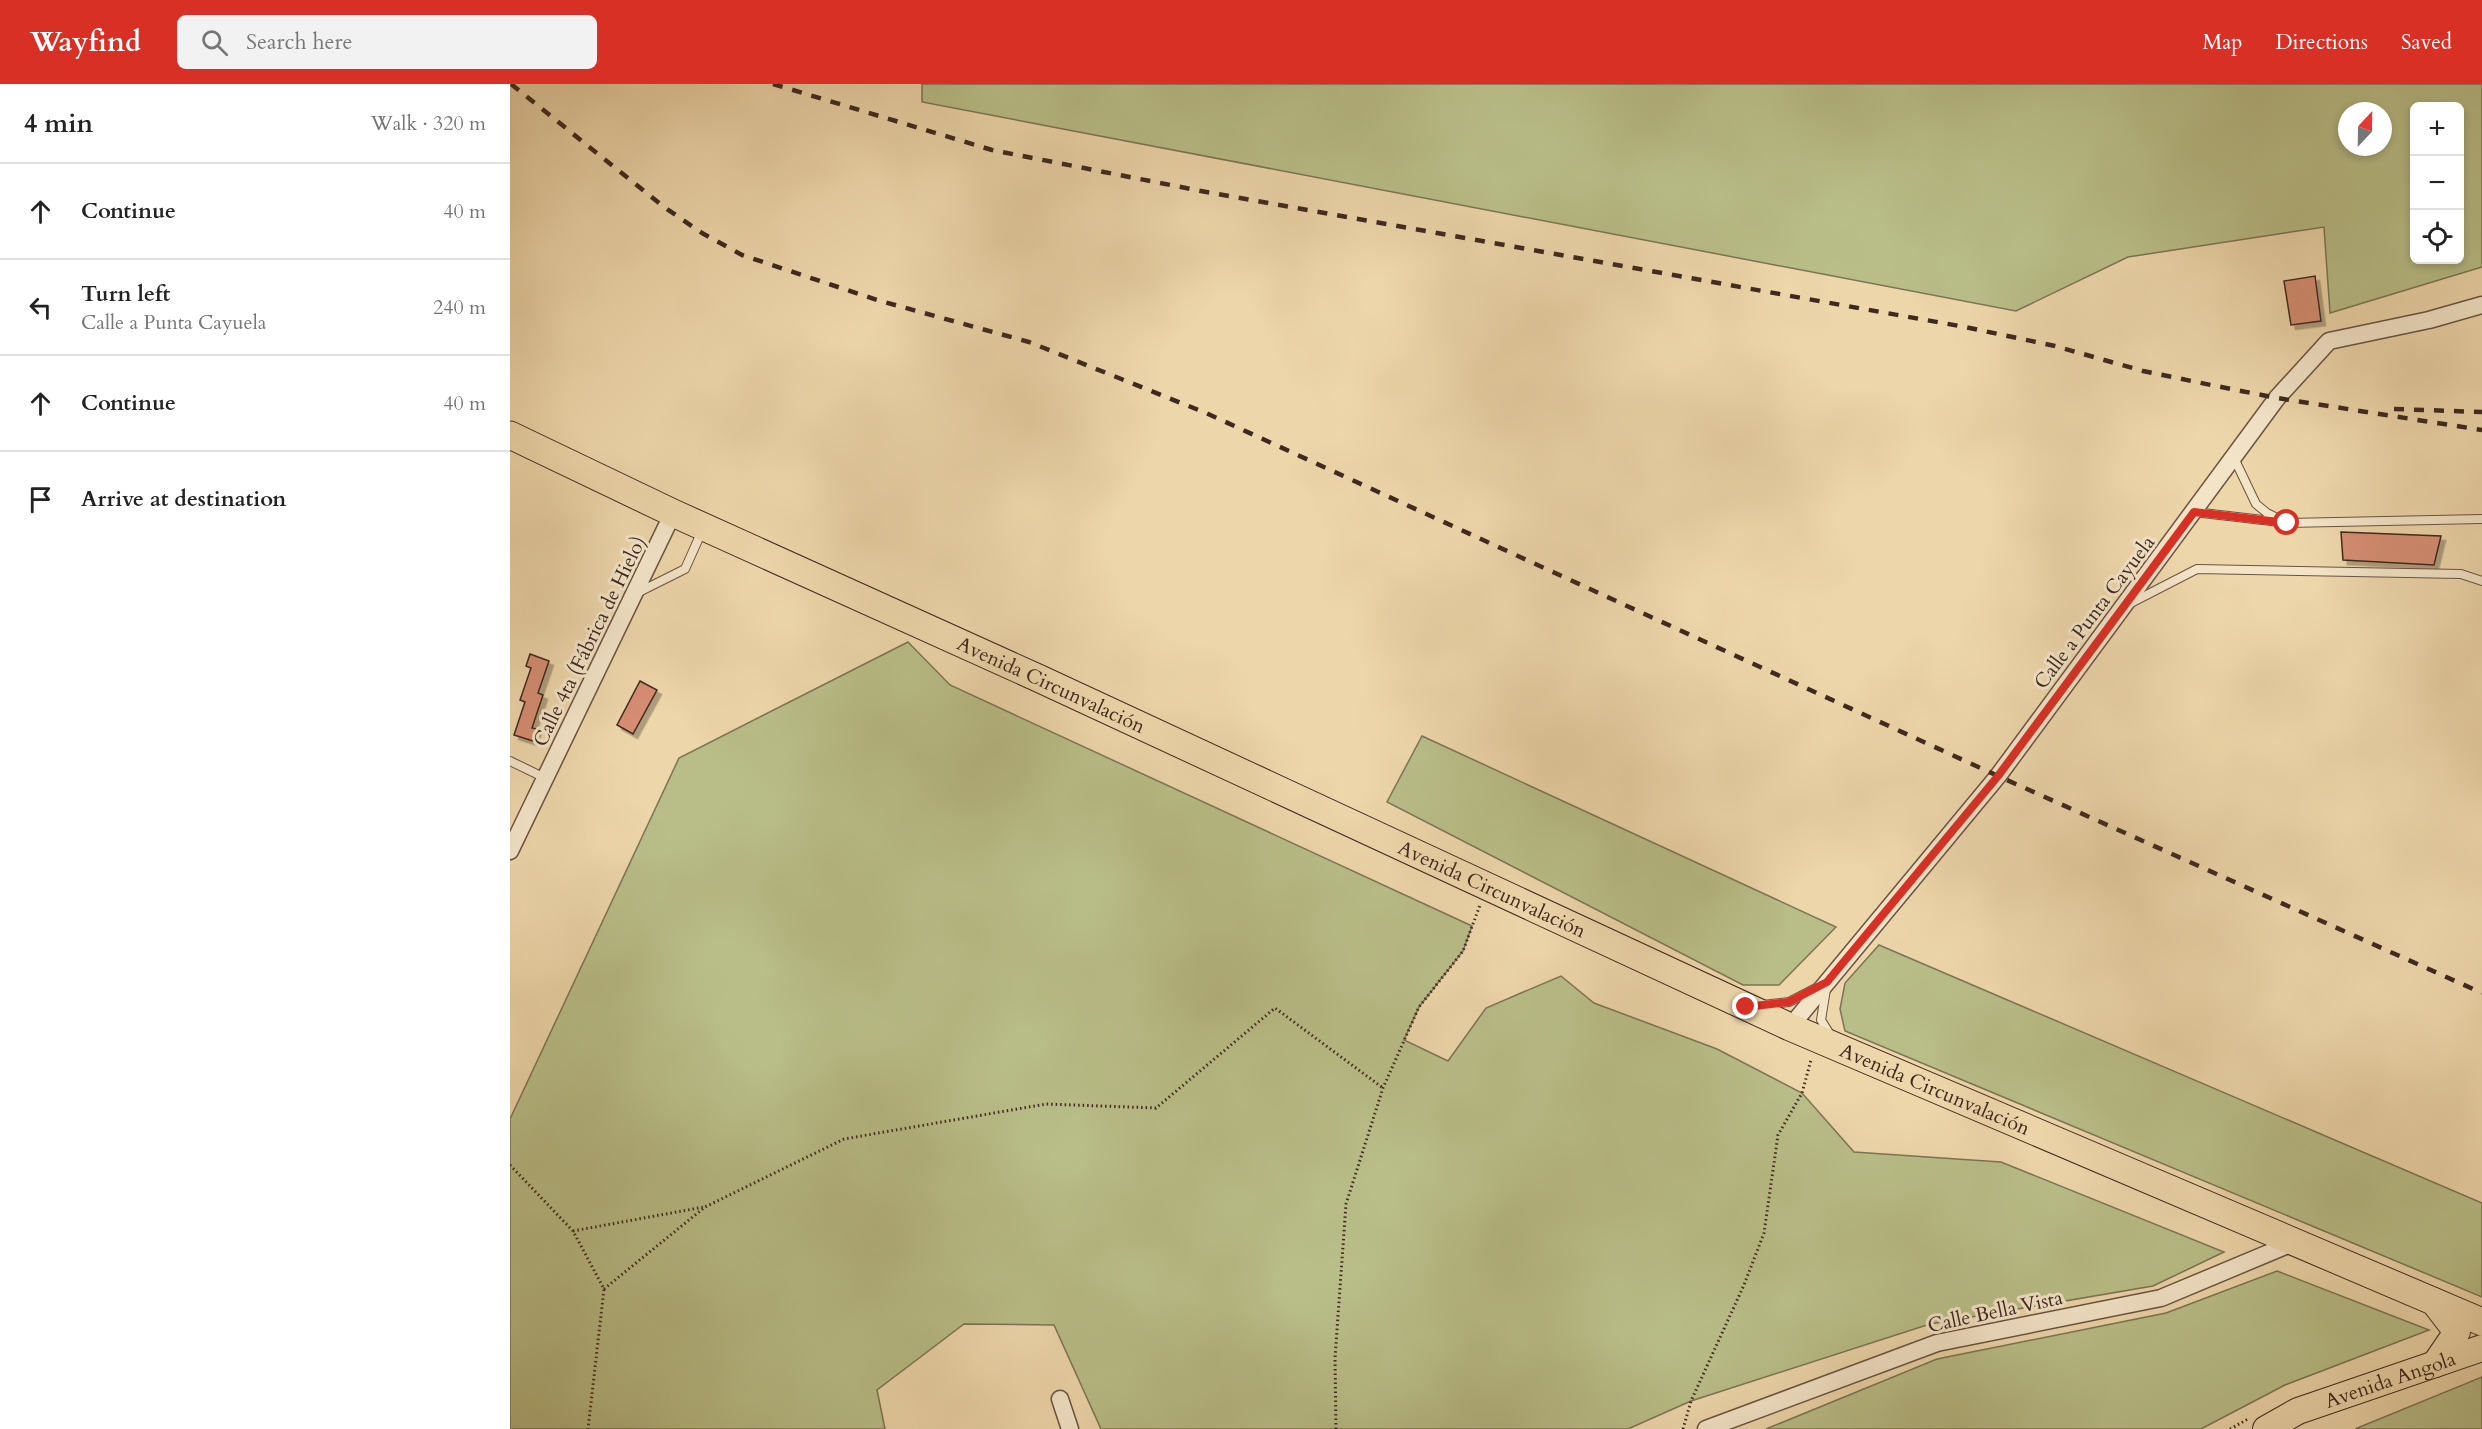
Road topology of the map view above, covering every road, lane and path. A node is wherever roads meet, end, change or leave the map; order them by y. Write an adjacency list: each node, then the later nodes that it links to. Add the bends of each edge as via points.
1 (2482, 305): 3 (street, Calle a Punta Cayuela, via 2329,341 2277,398)
2 (510, 435): 5 (highway, Avenida Circunvalación)
3 (2234, 457): 4 (street, Calle a Punta Cayuela); 7 (lane, via 2256,504)
4 (2194, 512): 7 (lane); 11 (street, Calle a Punta Cayuela)
5 (673, 513): 8 (highway, Avenida Circunvalación); 10 (street, Calle 4ta (Fábrica de Hielo))
6 (2482, 519): 7 (lane)
7 (2287, 523)
8 (704, 527): 10 (lane, via 685,569); 15 (highway, Avenida Circunvalación)
9 (2482, 581): 11 (lane, via 2461,574 2197,568)
10 (634, 595): 13 (street, Calle 4ta (Fábrica de Hielo))
11 (2124, 607): 16 (street, Calle a Punta Cayuela, via 1998,776)
12 (510, 761): 13 (lane)
13 (545, 778): 14 (street, Calle 4ta (Fábrica de Hielo))
14 (510, 851)
15 (1486, 886): 17 (highway, Avenida Circunvalación); 20 (path, via 1463,951 1419,1007)
16 (1827, 982): 17 (lane, via 1789,1002); 18 (street, Calle a Punta Cayuela); 19 (lane, via 1821,1020)
17 (1746, 1007): 18 (highway, Avenida Circunvalación)
18 (1790, 1027): 19 (highway, Avenida Circunvalación)
19 (1827, 1042): 24 (highway, Avenida Circunvalación); 34 (path, via 1778,1136 1764,1233 1691,1401)
20 (1383, 1088): 22 (path, via 1275,1008 1156,1108 1046,1104 844,1138); 33 (path, via 1346,1204 1335,1358)
21 (510, 1165): 23 (path)
22 (705, 1207): 23 (path); 25 (path)
23 (573, 1231): 25 (path)
24 (2295, 1242): 26 (highway, Avenida Circunvalación); 35 (street, Calle Bella Vista, via 2161,1298 1937,1343)
25 (604, 1289): 31 (path)
26 (2433, 1301): 27 (highway, Avenida Circunvalación); 29 (main road, via 2457,1332)
27 (2482, 1322)
28 (2482, 1348): 29 (main road, Avenida Angola)
29 (2435, 1364): 36 (main road, Avenida Angola, via 2298,1411)
30 (1060, 1399): 32 (street)
31 (588, 1429)
32 (1070, 1429)
33 (1336, 1429)
34 (1683, 1429)
35 (1706, 1429)
36 (2266, 1429)

